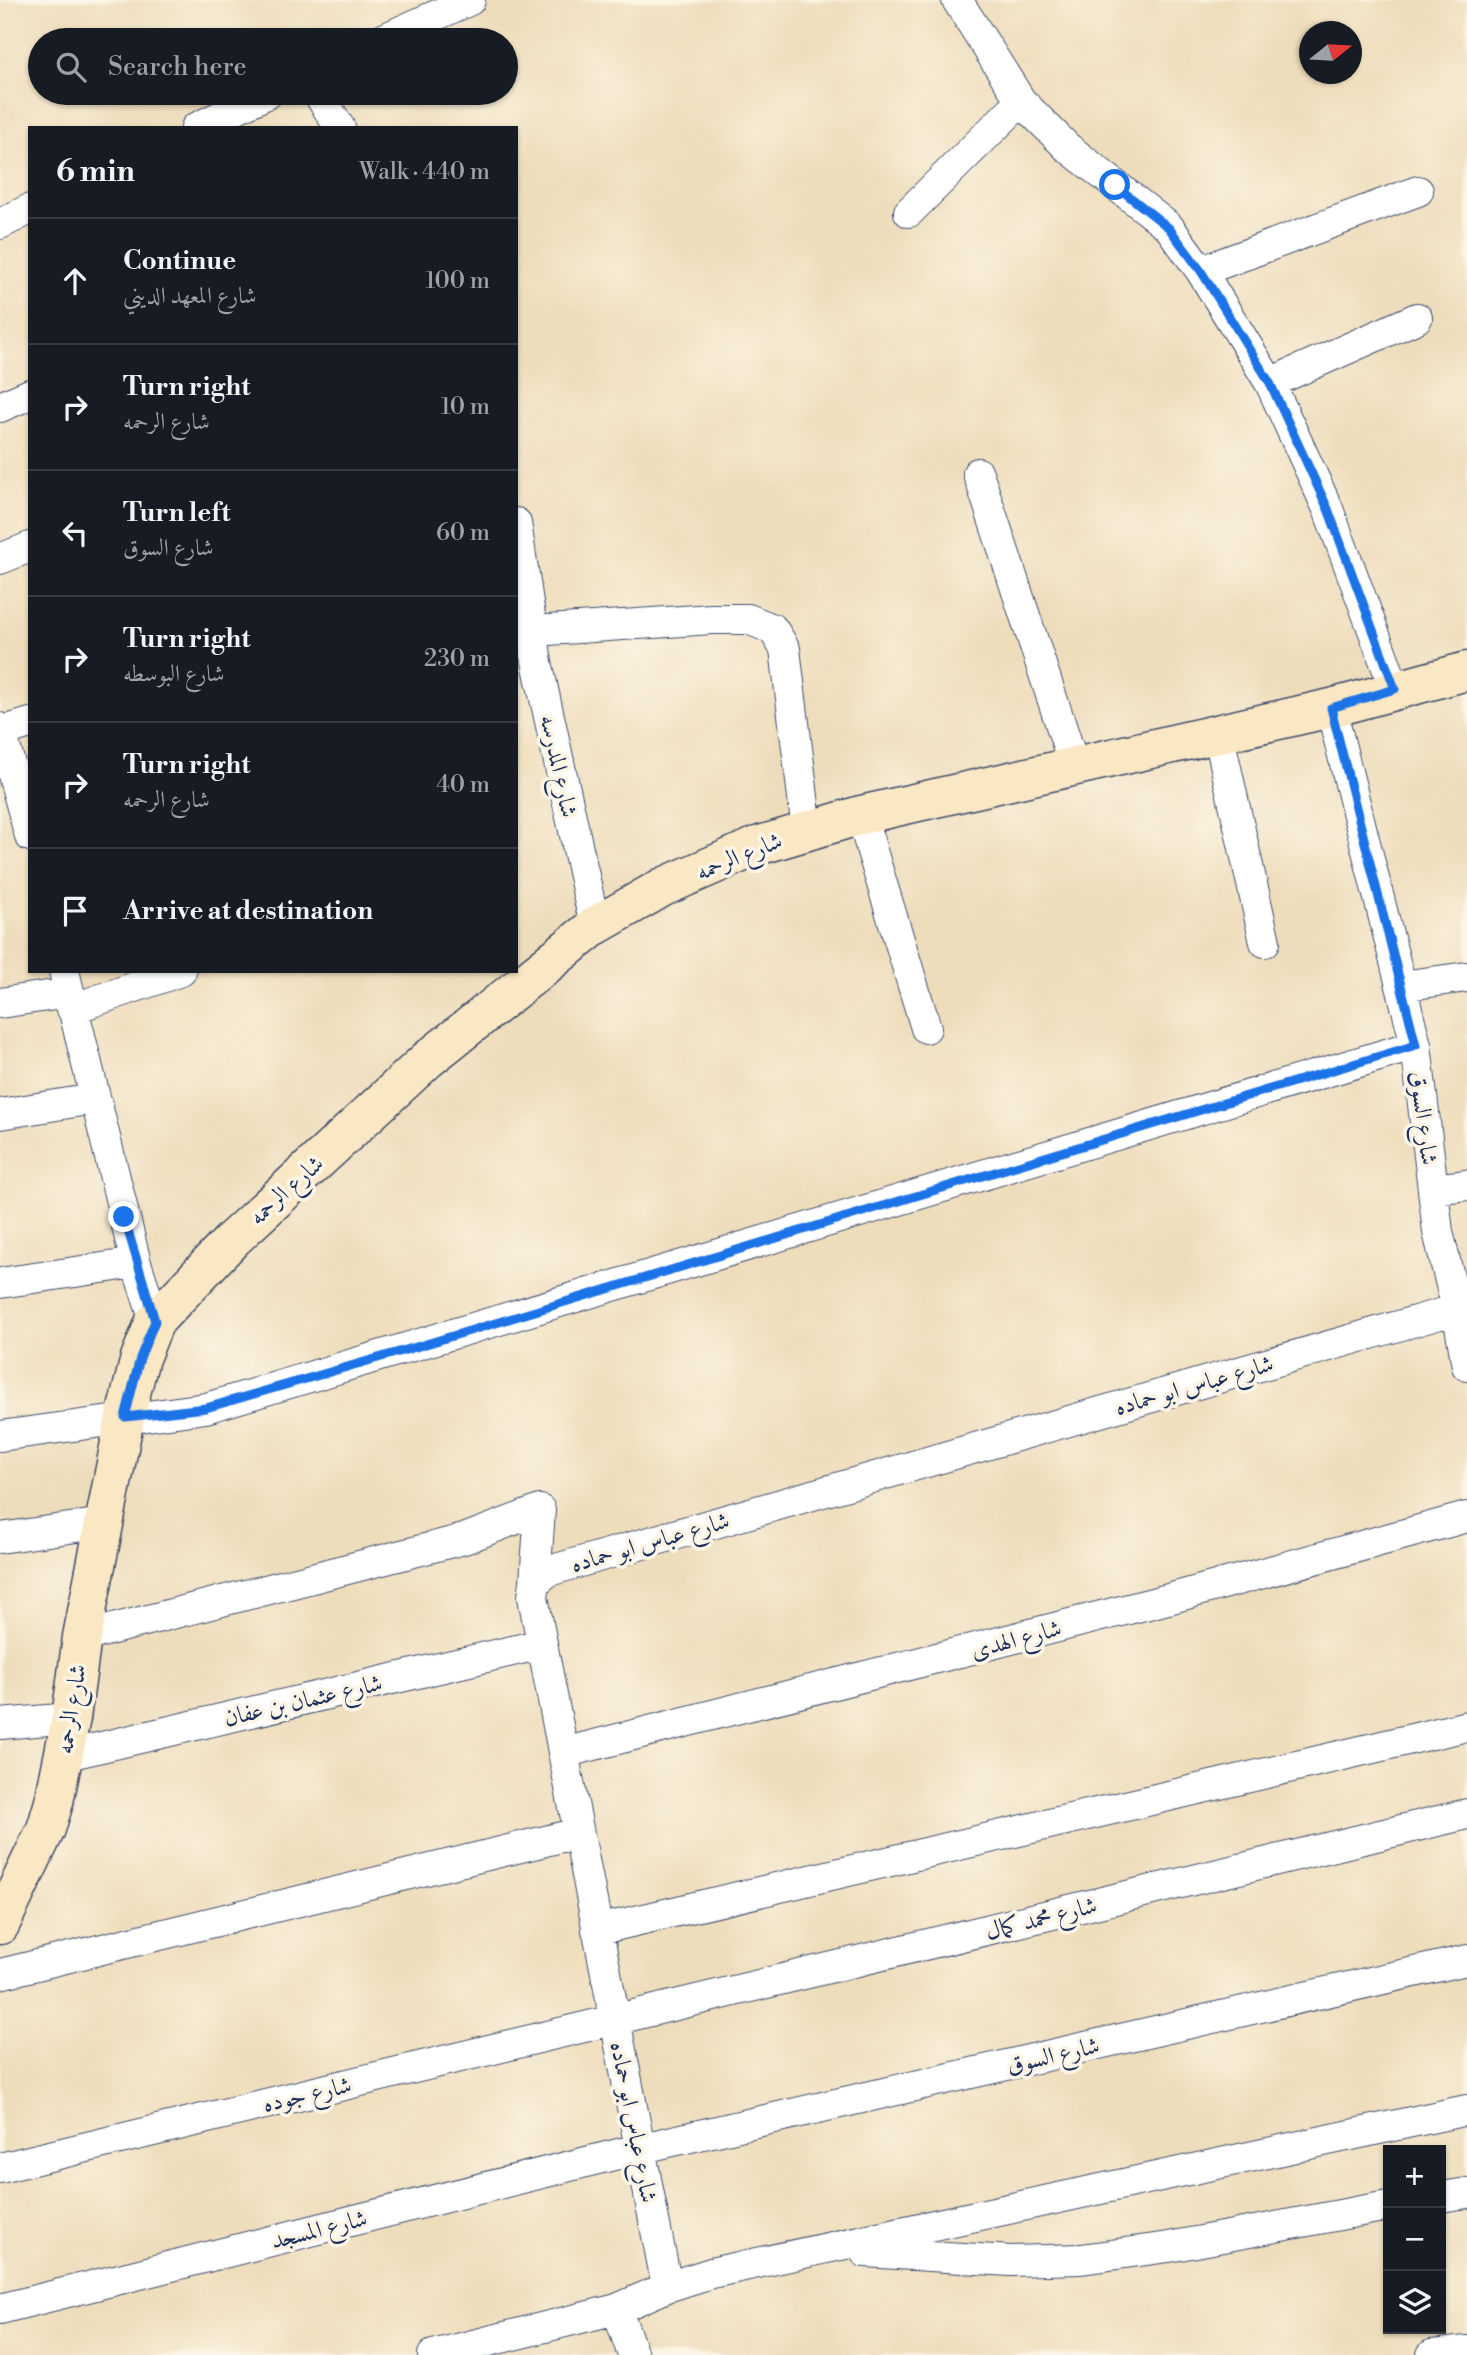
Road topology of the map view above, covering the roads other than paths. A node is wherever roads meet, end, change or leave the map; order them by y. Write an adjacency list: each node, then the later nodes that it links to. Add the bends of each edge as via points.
1 (470, 0): 3 (street)
2 (957, 0): 4 (street)
3 (408, 28)
4 (1021, 100): 11 (street); 13 (street, via 1068,147 1169,228)
5 (244, 105): 7 (street)
6 (326, 105): 8 (street)
7 (201, 126)
8 (339, 126)
9 (1418, 191): 13 (street)
10 (28, 210): 12 (street)
11 (909, 212)
12 (0, 224)
13 (1201, 271): 15 (street)
14 (1417, 318): 15 (street)
15 (1270, 383): 26 (street, via 1328,509)
16 (28, 395): 17 (street)
17 (0, 407)
18 (978, 473): 31 (street)
19 (518, 545): 22 (street, شارع المدرسه)
20 (28, 548): 21 (street)
21 (0, 559)
22 (520, 567): 23 (street, شارع المدرسه)
23 (533, 631): 24 (street, شارع المدرسه); 34 (street, via 712,619 748,619 773,629 785,649)
24 (526, 666): 35 (street, شارع المدرسه)
25 (1467, 671): 26 (street, شارع الرحمه)
26 (1395, 689): 27 (street, شارع الرحمه)
27 (1331, 708): 30 (street, شارع الرحمه); 39 (street, شارع السوق)
28 (28, 723): 29 (street)
29 (1, 730): 33 (street)
30 (1218, 732): 31 (street, شارع الرحمه); 36 (street)
31 (1074, 765): 32 (street, شارع الرحمه)
32 (861, 815): 34 (street, شارع الرحمه); 42 (street)
33 (22, 820)
34 (807, 830): 35 (street, شارع الرحمه, via 709,866)
35 (594, 926): 51 (street, شارع الرحمه, via 427,1059 233,1239)
36 (1265, 942)
37 (170, 973): 40 (street)
38 (1467, 977): 39 (street)
39 (1401, 986): 43 (street, شارع السوق)
40 (68, 991): 41 (street); 44 (street)
41 (0, 1003)
42 (926, 1028)
43 (1416, 1045): 47 (street, شارع السوق); 53 (street, via 206,1408)
44 (94, 1099): 45 (street); 48 (street)
45 (0, 1114)
46 (1467, 1185): 47 (street)
47 (1433, 1189): 50 (street, شارع السوق, via 1438,1233)
48 (136, 1263): 49 (street); 51 (street)
49 (0, 1283)
50 (1457, 1309): 52 (street, شارع السوق); 58 (street, شارع عباس ابو حماده, via 549,1571)
51 (155, 1321): 53 (street, شارع الرحمه)
52 (1467, 1366)
53 (125, 1417): 54 (street); 56 (street, شارع الرحمه)
54 (0, 1436)
55 (1467, 1517): 64 (street, شارع الهدى, via 1159,1602)
56 (104, 1523): 57 (street); 59 (street, شارع الرحمه)
57 (0, 1538)
58 (535, 1582): 59 (street, via 540,1510 464,1539); 60 (street, شارع عباس ابو حماده, via 533,1597)
59 (82, 1637): 61 (street, شارع الرحمه)
60 (542, 1644): 64 (street, شارع عباس ابو حماده); 65 (street, شارع عثمان بن عفان)
61 (71, 1718): 62 (street); 65 (street, شارع الرحمه)
62 (0, 1724)
63 (1467, 1726): 69 (street)
64 (563, 1753): 67 (street, شارع عباس ابو حماده)
65 (63, 1756): 68 (street, شارع الرحمه, via 46,1829)
66 (1467, 1814): 72 (street, شارع محمد كمال)
67 (578, 1833): 69 (street, شارع عباس ابو حماده); 71 (street)
68 (0, 1925)
69 (597, 1930): 72 (street, شارع عباس ابو حماده)
70 (1467, 1960): 74 (street, شارع السوق)
71 (0, 1974)
72 (614, 2021): 74 (street, شارع عباس ابو حماده); 75 (street, شارع جوده)
73 (1467, 2110): 79 (street)
74 (638, 2149): 80 (street, شارع عباس ابو حماده); 81 (street, شارع المسجد)
75 (0, 2168)
76 (1467, 2193): 77 (street)
77 (1446, 2196)
78 (1383, 2207): 79 (street, via 1081,2259 986,2260 871,2251)
79 (792, 2257): 80 (street)
80 (667, 2287): 82 (street)
81 (0, 2309)
82 (617, 2309): 84 (street); 85 (street)
83 (1467, 2351): 86 (street)
84 (433, 2355)
85 (633, 2355)
86 (1432, 2355)

